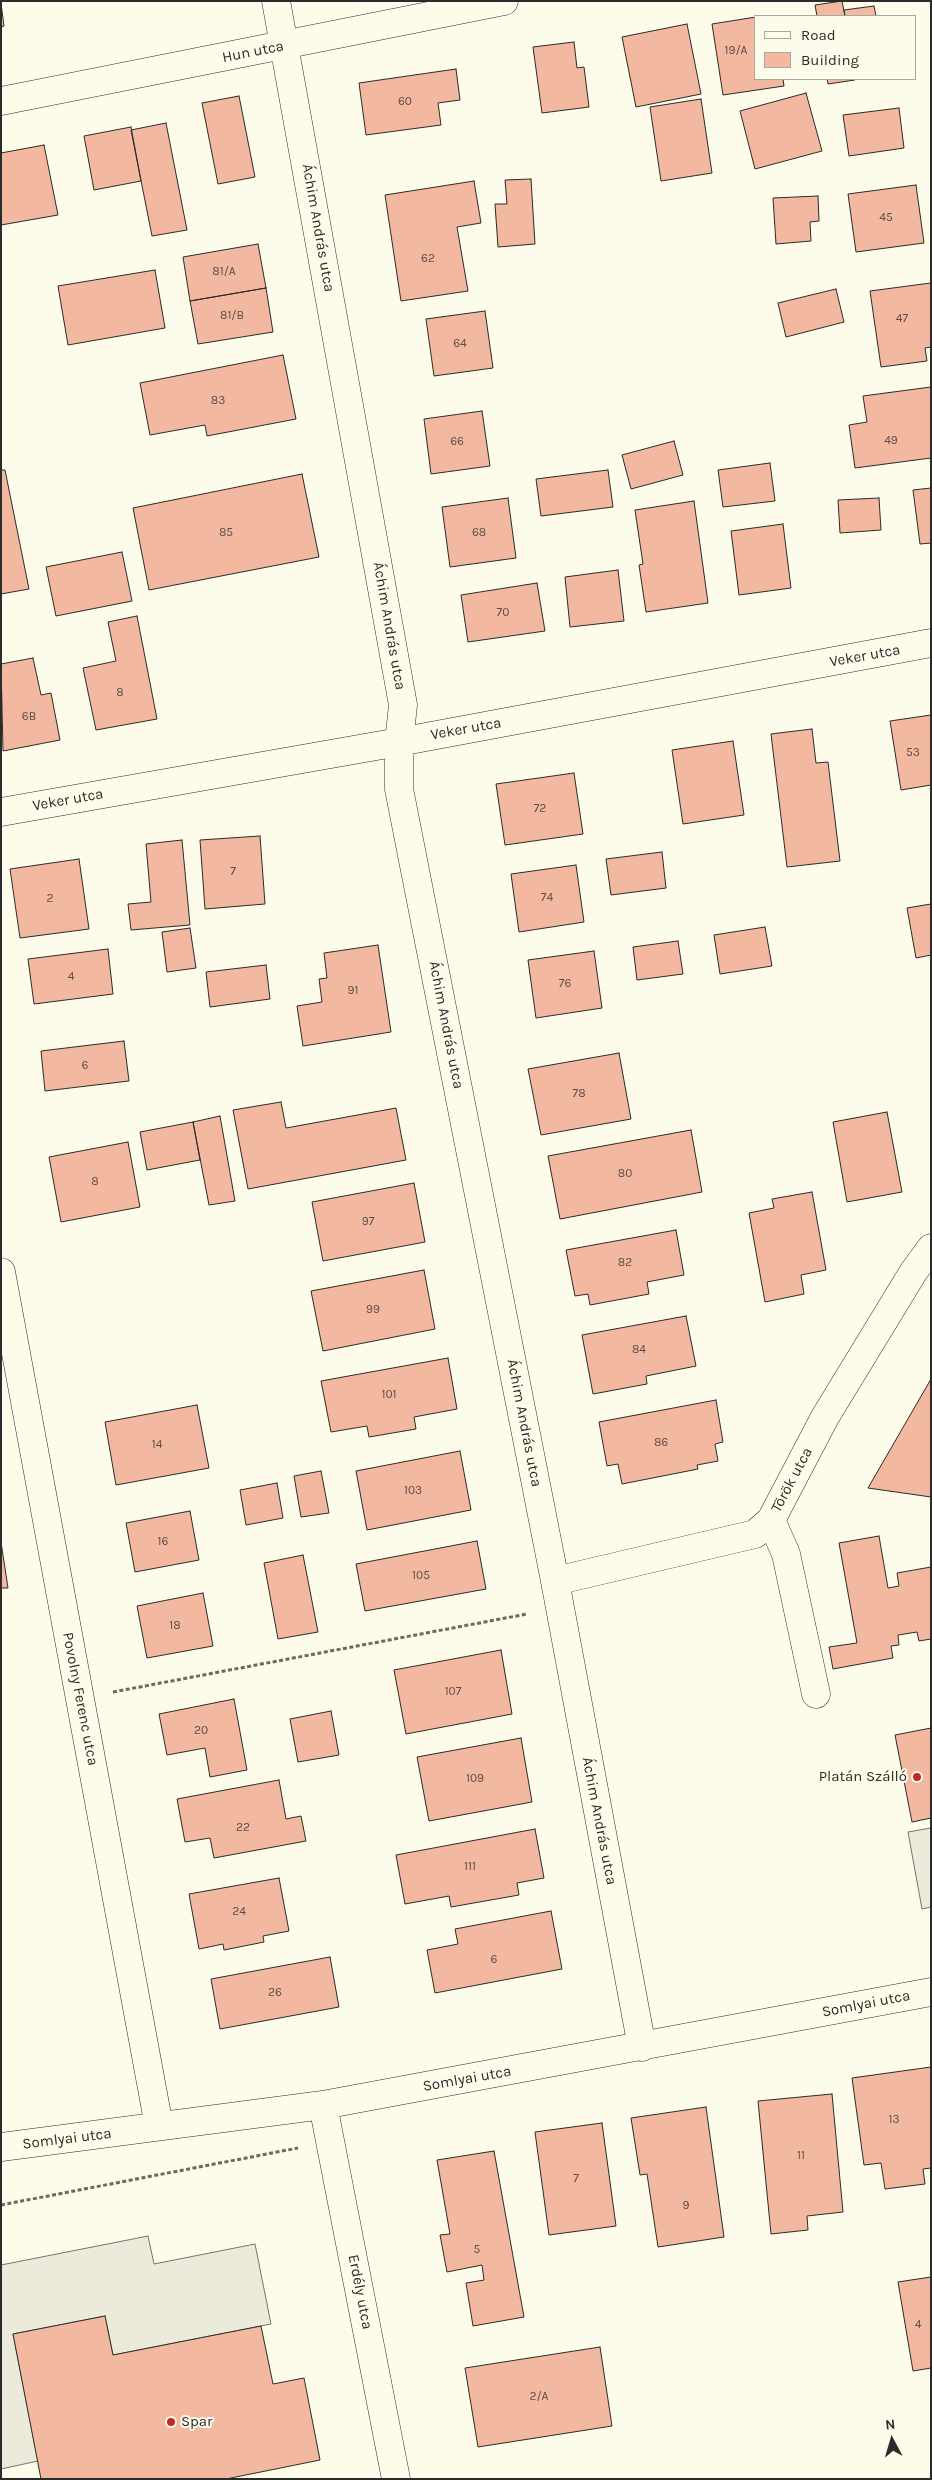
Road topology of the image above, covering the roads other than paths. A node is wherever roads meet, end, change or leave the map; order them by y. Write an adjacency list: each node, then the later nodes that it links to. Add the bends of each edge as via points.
1 (276, 1): 3 (street, Áchim András utca)
2 (504, 1): 3 (street, Hun utca)
3 (286, 46): 4 (street, Hun utca); 6 (street, Áchim András utca, via 403,705)
4 (1, 101)
5 (931, 643): 6 (street, Veker utca)
6 (399, 742): 7 (street, Veker utca); 11 (street, Áchim András utca, via 400,789)
7 (1, 812)
8 (931, 1248): 10 (street, Török utca, via 825,1418)
9 (1, 1272): 16 (street, Povolny Ferenc utca)
10 (771, 1520): 11 (street, Török utca, via 755,1534); 12 (street, via 786,1554)
11 (555, 1581): 14 (street, Áchim András utca)
12 (816, 1694)
13 (931, 1992): 14 (street, Somlyai utca)
14 (642, 2047): 15 (street, Somlyai utca)
15 (323, 2105): 16 (street, Somlyai utca); 18 (street, Erdély utca)
16 (159, 2126): 17 (street, Somlyai utca)
17 (1, 2147)
18 (396, 2479)

